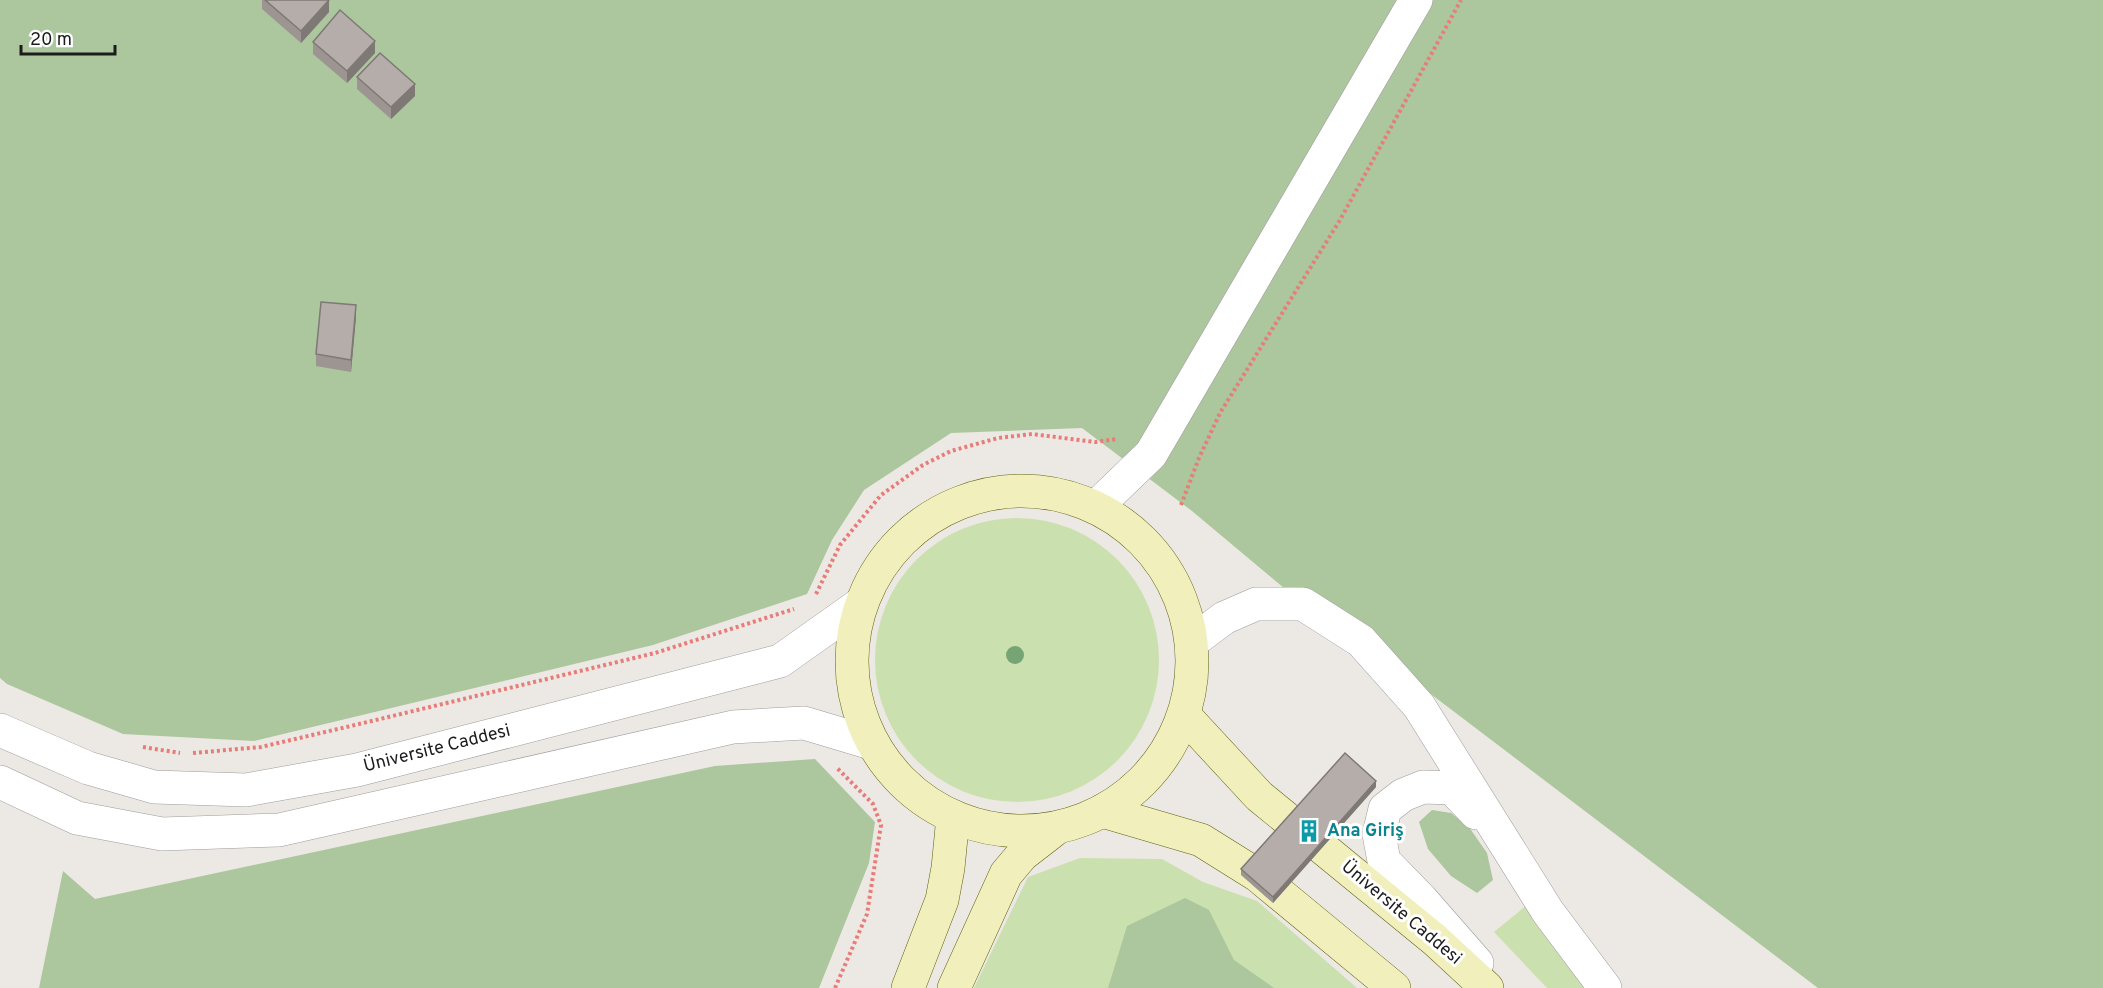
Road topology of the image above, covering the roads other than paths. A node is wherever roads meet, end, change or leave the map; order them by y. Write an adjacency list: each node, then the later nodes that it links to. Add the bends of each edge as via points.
1 (1416, 0): 2 (street, via 1151,454)
2 (1096, 507): 3 (main road, via 1041,491 984,494 930,516 887,555); 4 (main road, via 1143,540 1176,586)
3 (860, 605): 6 (street, Üniversite Caddesi, via 780,661 357,770 246,790 154,787 88,768); 7 (main road, via 850,651 854,699)
4 (1192, 642): 5 (main road, via 1192,679); 12 (street, via 1224,618 1256,604 1303,604 1361,641 1419,706)
5 (1184, 715): 9 (main road, via 1165,754 1137,787); 16 (main road, Üniversite Caddesi, via 1259,796 1435,940)
6 (0, 730)
7 (871, 743): 8 (street, via 804,723 732,727 279,830 162,834 77,819); 10 (main road, via 906,787)
8 (0, 782)
9 (1102, 811): 11 (main road); 15 (main road, via 1201,840 1257,875)
10 (952, 817): 11 (main road, via 1007,831); 13 (main road, via 942,900)
11 (1053, 831): 14 (main road, via 1022,855 1006,874)
12 (1502, 839): 17 (street, via 1452,788 1433,787 1403,795 1385,809 1379,834 1384,861); 18 (street, via 1548,912)
13 (908, 988)
14 (954, 988)
15 (1394, 988)
16 (1487, 988)
17 (1497, 988)
18 (1605, 988)

